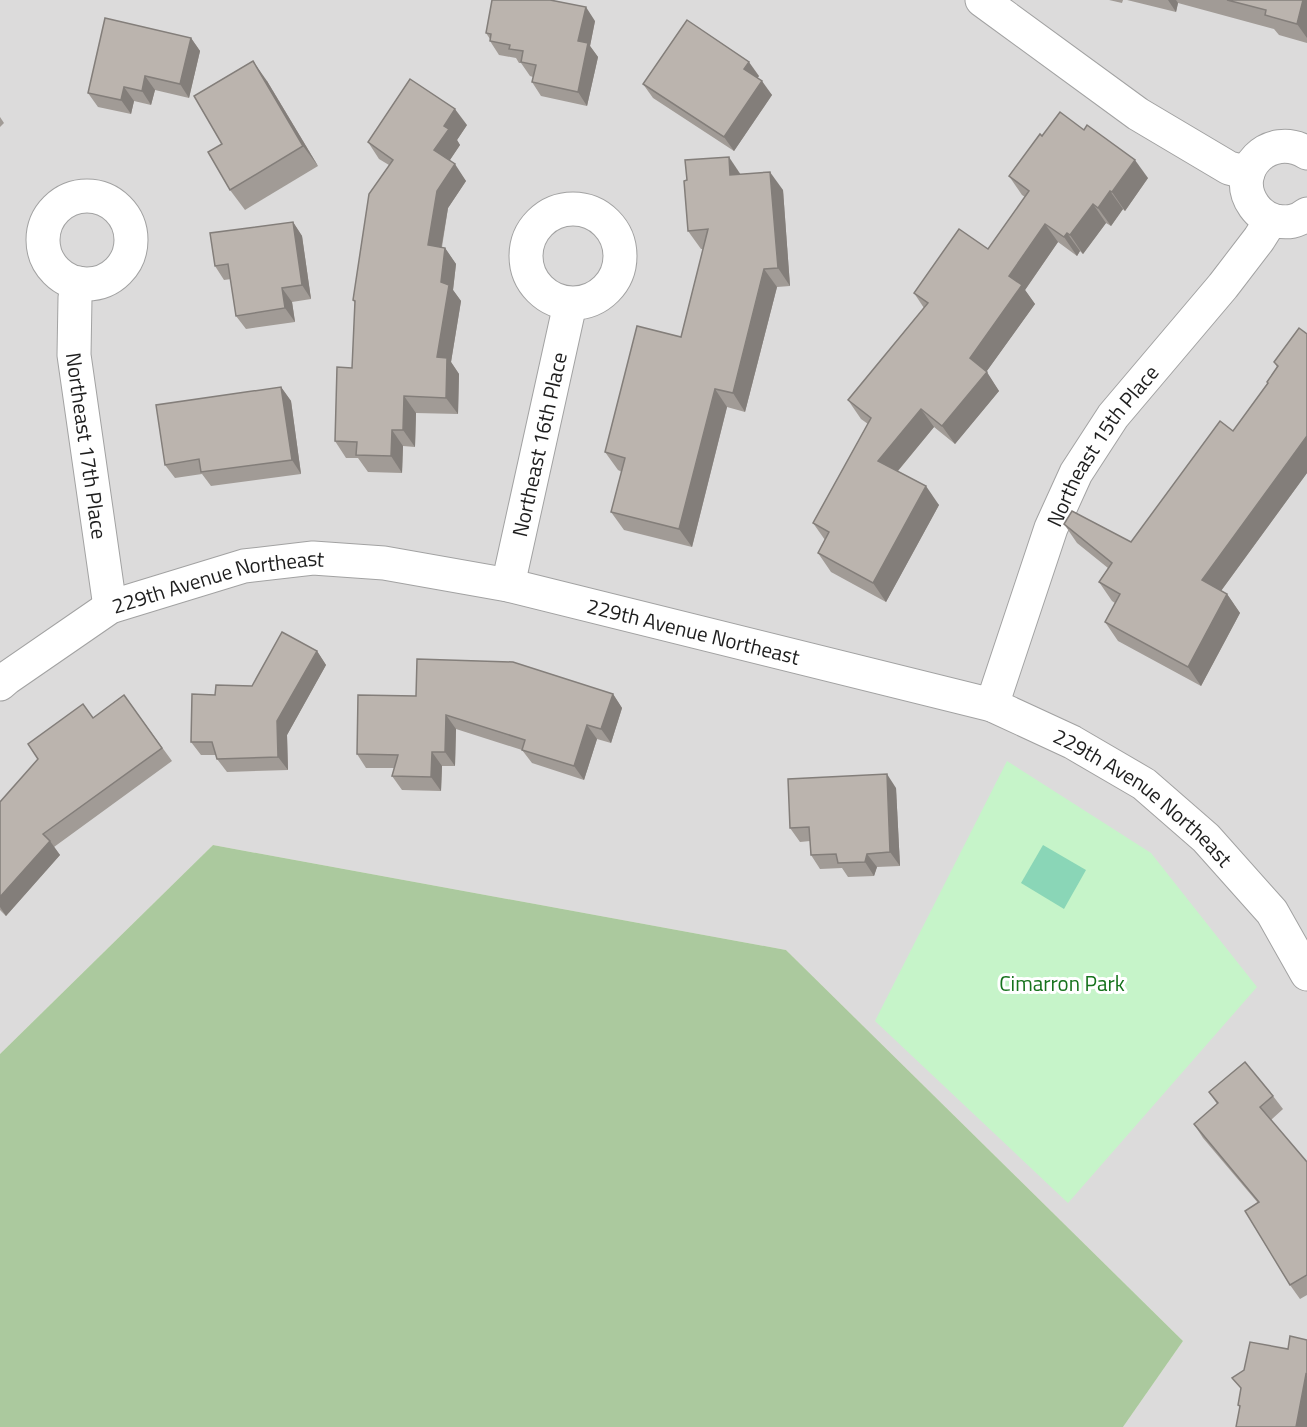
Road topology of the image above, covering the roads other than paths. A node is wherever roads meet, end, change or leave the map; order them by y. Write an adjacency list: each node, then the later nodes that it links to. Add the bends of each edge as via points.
1 (982, 0): 3 (street, via 1138,114 1229,168)
2 (1307, 153): 3 (street, via 1283,145 1269,149 1257,158)
3 (1248, 173): 5 (street, via 1250,200 1258,212)
4 (1307, 214): 5 (street, via 1286,222)
5 (1271, 220): 11 (street, Northeast 15th Place, via 1260,239 1113,416 1076,473 1051,528)
6 (78, 283): 9 (street, Northeast 17th Place, via 74,355)
7 (570, 304): 8 (street, Northeast 16th Place)
8 (508, 585): 9 (street, 229th Avenue Northeast, via 384,563 313,558 244,566); 11 (street, 229th Avenue Northeast)
9 (110, 607): 10 (street, 229th Avenue Northeast)
10 (0, 684)
11 (992, 705): 12 (street, 229th Avenue Northeast, via 1072,742 1144,784 1206,838 1272,912)
12 (1307, 974)

